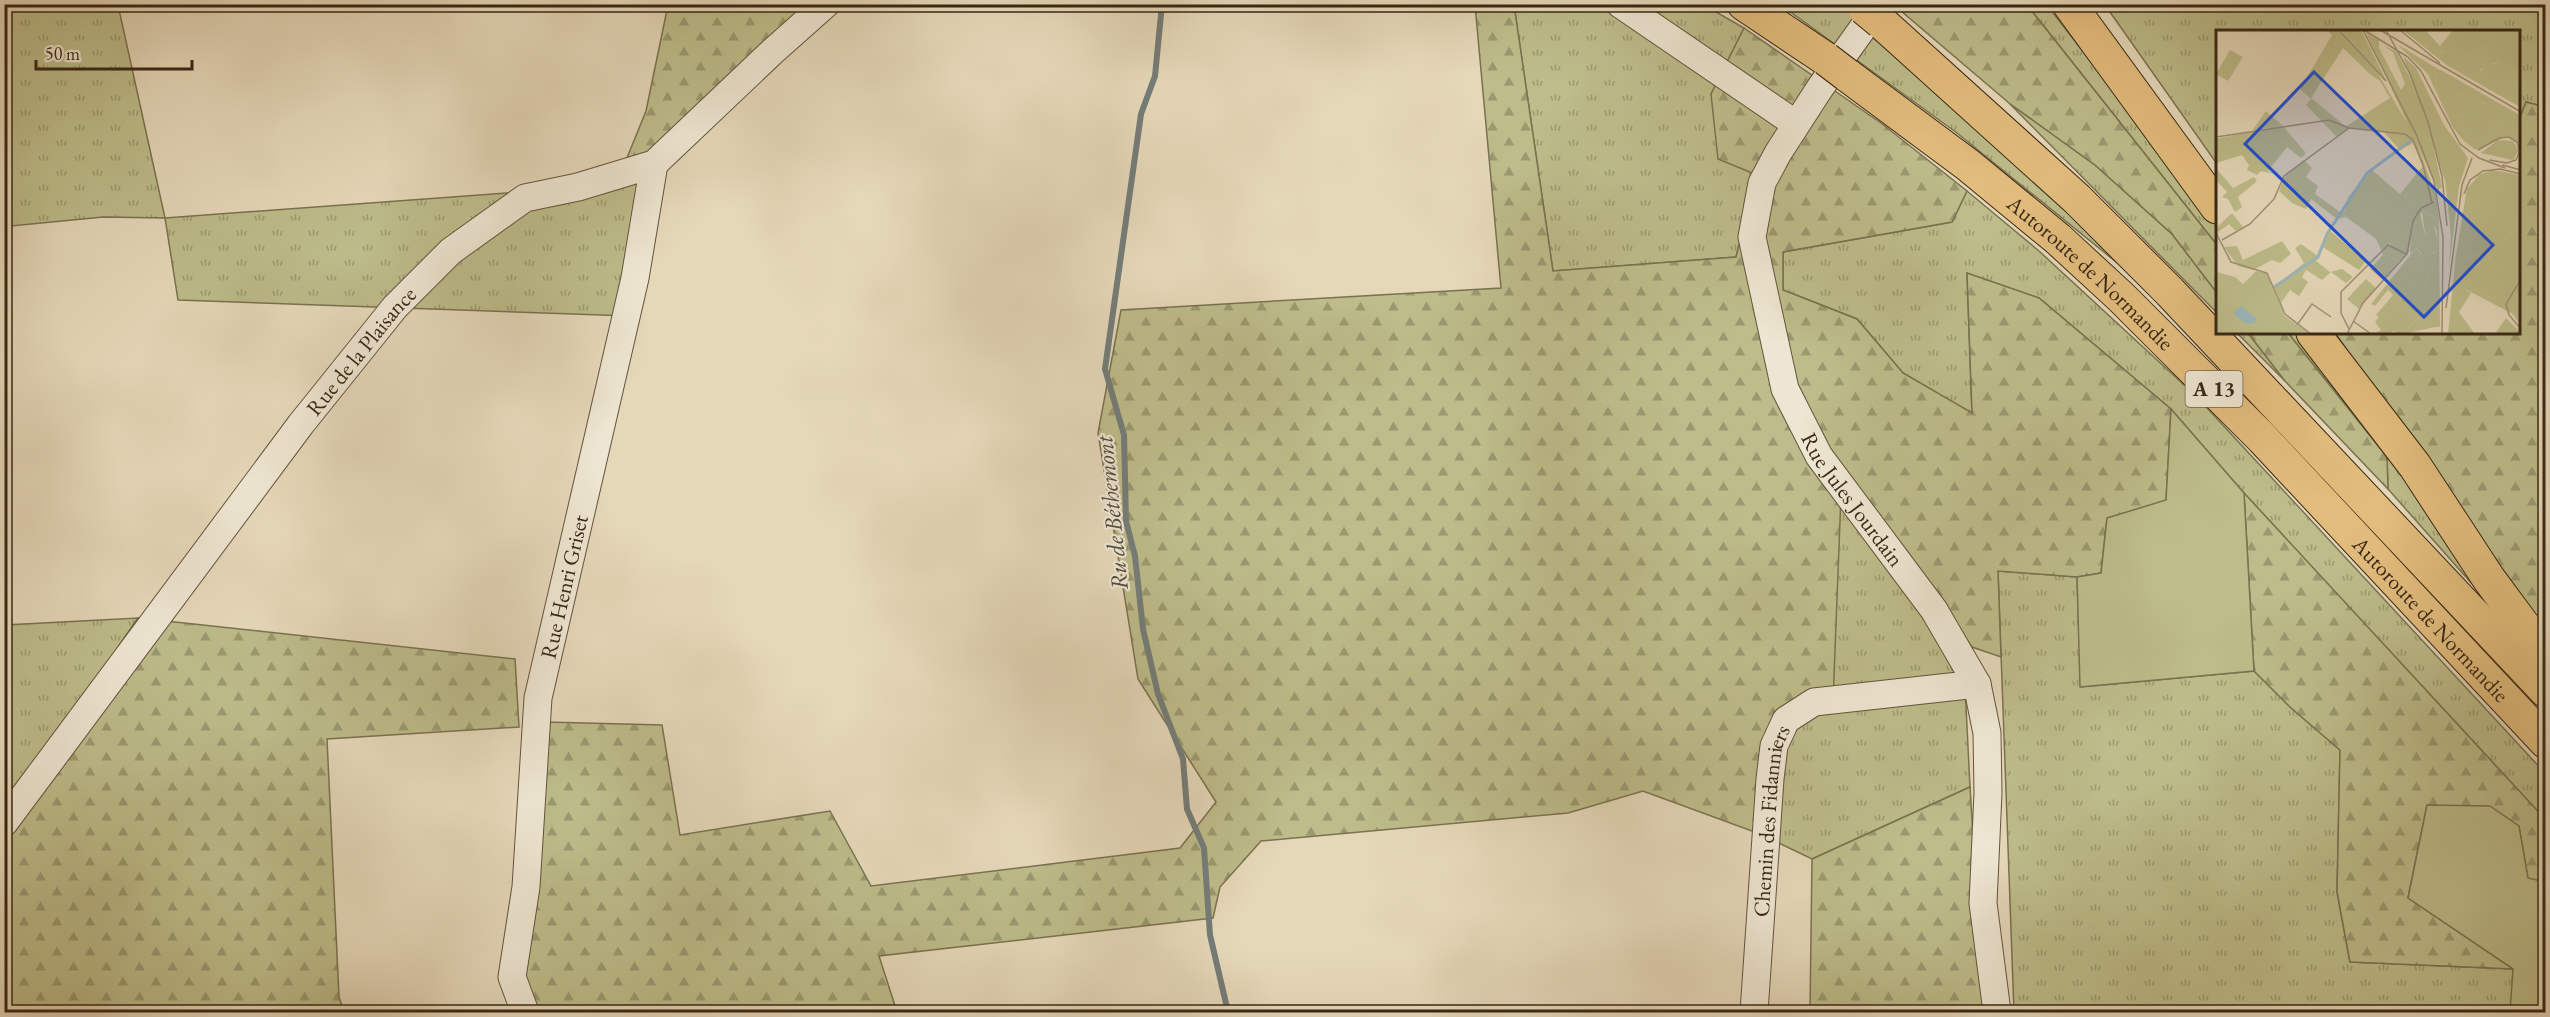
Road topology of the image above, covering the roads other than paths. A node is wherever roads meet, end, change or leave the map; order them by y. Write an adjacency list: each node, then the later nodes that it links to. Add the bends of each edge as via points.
1 (826, 4): 7 (street, Rue de la Plaisance)
2 (1620, 4): 6 (street)
3 (1744, 4): 13 (highway, Autoroute de Normandie / A 13, via 1968,165 2058,239 2263,440)
4 (2073, 8): 8 (highway)
5 (1871, 10): 6 (street, Rue Jules Jourdain); 12 (highway, Autoroute de Normandie / A 13, via 2061,185 2170,292)
6 (1796, 124): 11 (street, Rue Jules Jourdain, via 1762,183 1752,237 1785,389 1819,456 1934,610)
7 (654, 164): 14 (street, Rue de la Plaisance, via 525,198 443,259 396,307 301,424); 15 (street, Rue Henri Griset, via 635,278 538,698 526,887 512,977)
8 (2216, 206)
9 (2314, 334): 10 (highway, via 2415,466 2489,579)
10 (2546, 656)
11 (1977, 684): 16 (street, Chemin des Fidanniers, via 1814,702 1786,720 1774,746 1770,779); 17 (street, Rue Jules Jourdain, via 1987,733 1983,903)
12 (2546, 691)
13 (2546, 742)
14 (4, 823)
15 (525, 1012)
16 (1754, 1012)
17 (1996, 1012)

